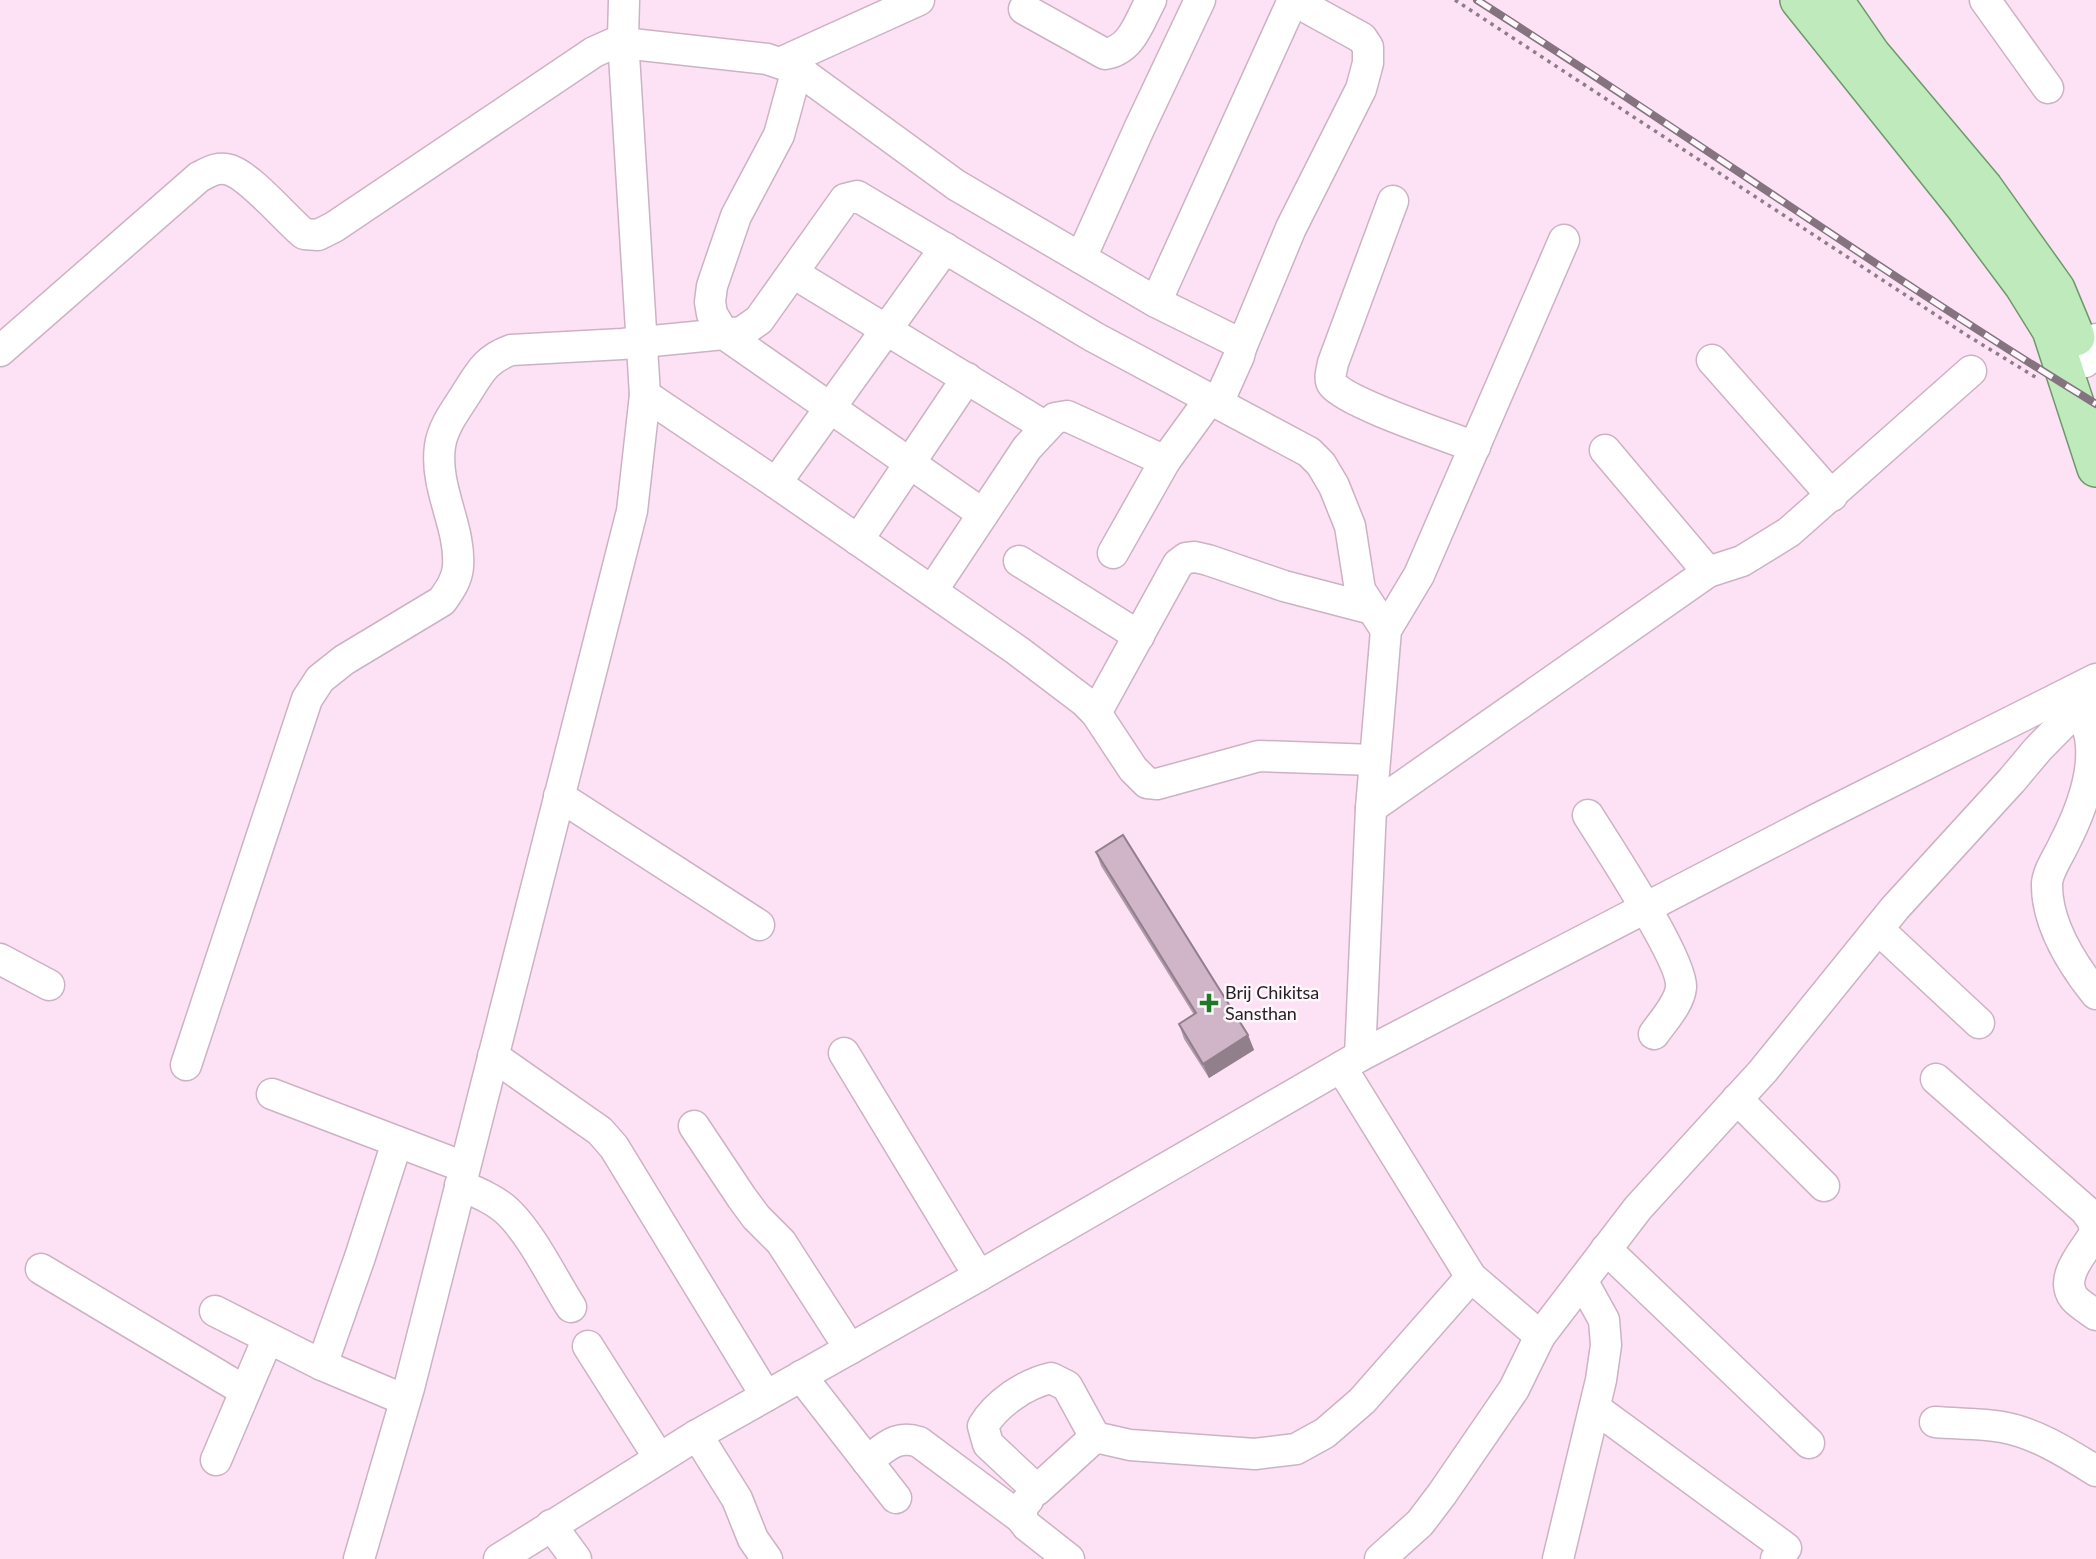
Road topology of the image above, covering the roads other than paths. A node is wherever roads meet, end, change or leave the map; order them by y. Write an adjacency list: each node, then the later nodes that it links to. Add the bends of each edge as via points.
1 (624, 0): 10 (street)
2 (919, 0): 11 (street)
3 (1151, 0): 9 (street, via 1126,45 1105,54)
4 (1200, 0): 16 (street)
5 (1293, 0): 18 (street); 22 (street, via 1362,38 1368,47 1368,63 1361,89 1291,228)
6 (1799, 0): 37 (main road, via 2023,285 2051,330)
7 (1834, 0): 24 (main road, via 1872,55 1984,188 2056,289)
8 (1986, 0): 12 (street)
9 (1024, 9)
10 (623, 42): 11 (street, via 767,59); 21 (street); 23 (street, via 594,52 318,235 304,234 244,177 228,169 212,169)
11 (788, 66): 16 (street, via 956,185); 20 (street, via 779,135 736,216 712,286 712,314)
12 (2048, 88)
13 (1393, 201): 33 (street, via 1330,379 1354,398)
14 (1564, 240): 33 (street)
15 (945, 248): 17 (street, via 857,196 845,199); 19 (street); 29 (street, via 1094,337)
16 (1081, 258): 18 (street)
17 (793, 273): 19 (street); 20 (street, via 759,320 742,332)
18 (1156, 302): 22 (street, via 1231,338)
19 (887, 329): 27 (street); 30 (street)
20 (724, 334): 21 (street); 30 (street)
21 (642, 342): 28 (street); 66 (street, via 511,350 496,355 448,422 440,444 439,472 457,551 452,587 442,601 344,660 320,679 307,699)
22 (1241, 348): 29 (street)
23 (0, 351)
24 (2091, 351): 31 (main road)
25 (1712, 360): 39 (street)
26 (1971, 371): 39 (street)
27 (967, 378): 32 (street); 36 (street)
28 (645, 395): 38 (street); 52 (street, via 632,510)
29 (1214, 401): 35 (street); 46 (street, via 1309,452 1321,464 1350,526 1360,590)
30 (830, 408): 36 (street); 38 (street)
31 (2096, 413)
32 (1046, 427): 35 (street, via 1067,415); 40 (street)
33 (1475, 447): 46 (street, via 1419,575)
34 (1605, 450): 44 (street)
35 (1165, 461): 42 (street)
36 (910, 464): 40 (street); 41 (street)
37 (2096, 468)
38 (776, 483): 41 (street)
39 (1832, 496): 44 (street, via 1777,540 1742,561)
40 (983, 514): 45 (street)
41 (858, 540): 45 (street)
42 (1113, 553)
43 (1019, 561): 47 (street)
44 (1708, 572): 53 (street)
45 (932, 591): 50 (street)
46 (1379, 620): 47 (street, via 1195,557 1178,564); 51 (street)
47 (1139, 636): 50 (street)
48 (2096, 679): 55 (street)
49 (2088, 699): 57 (street); 60 (street, via 2091,762 2087,787 2047,880 2055,925)
50 (1096, 713): 51 (street, via 1147,783 1259,756)
51 (1374, 760): 53 (street)
52 (559, 796): 56 (street); 64 (street)
53 (1371, 808): 65 (street)
54 (1588, 815): 55 (street)
55 (1646, 908): 62 (street, via 1680,975 1681,988); 65 (street)
56 (759, 925)
57 (1878, 929): 61 (street); 69 (street)
58 (0, 959): 59 (street)
59 (49, 985)
60 (2096, 994)
61 (1979, 1023)
62 (1654, 1034)
63 (844, 1053): 76 (street)
64 (493, 1056): 72 (street); 89 (street, via 600,1130 614,1147)
65 (1351, 1061): 76 (street); 77 (street)
66 (186, 1065)
67 (1936, 1079): 81 (street, via 2085,1210 2095,1233 2070,1271 2068,1287 2074,1298)
68 (272, 1094): 71 (street)
69 (1737, 1099): 73 (street); 74 (street)
70 (694, 1126): 85 (street, via 742,1198 781,1241)
71 (397, 1142): 72 (street); 86 (street)
72 (462, 1176): 79 (street, via 508,1211); 90 (street)
73 (1824, 1186)
74 (1606, 1249): 78 (street); 95 (street)
75 (41, 1269): 88 (street)
76 (979, 1276): 85 (street)
77 (1471, 1277): 82 (street); 94 (street, via 1362,1401 1325,1433 1296,1449 1255,1454 1130,1445)
78 (1583, 1282): 82 (street); 91 (street, via 1604,1320 1606,1345)
79 (571, 1307)
80 (215, 1311): 83 (street)
81 (2096, 1315)
82 (1540, 1336): 109 (street, via 1514,1389 1442,1494 1420,1523)
83 (268, 1338): 86 (street); 88 (street)
84 (588, 1346): 96 (street)
85 (850, 1349): 87 (street)
86 (322, 1365): 90 (street)
87 (801, 1376): 89 (street); 98 (street)
88 (245, 1391): 97 (street)
89 (766, 1396): 93 (street)
90 (405, 1400): 104 (street)
91 (1595, 1408): 110 (street); 111 (street, via 1786,1548)
92 (1935, 1422): 99 (street, via 2001,1426 2057,1447)
93 (697, 1434): 96 (street); 107 (street, via 737,1499 752,1539)
94 (1095, 1437): 100 (street); 100 (street, via 1067,1386 1051,1378 1032,1382 990,1415 983,1426 988,1444)
95 (1809, 1443)
96 (659, 1458): 103 (street)
97 (216, 1460)
98 (867, 1461): 101 (street); 102 (street, via 897,1440 919,1442)
99 (2096, 1471)
100 (1037, 1490): 102 (street, via 1023,1506)
101 (896, 1498)
102 (1021, 1518): 108 (street)
103 (551, 1525): 105 (street); 106 (street)
104 (359, 1559)
105 (499, 1559)
106 (576, 1559)
107 (768, 1559)
108 (1069, 1559)
109 (1380, 1559)
110 (1558, 1559)
111 (1776, 1559)

